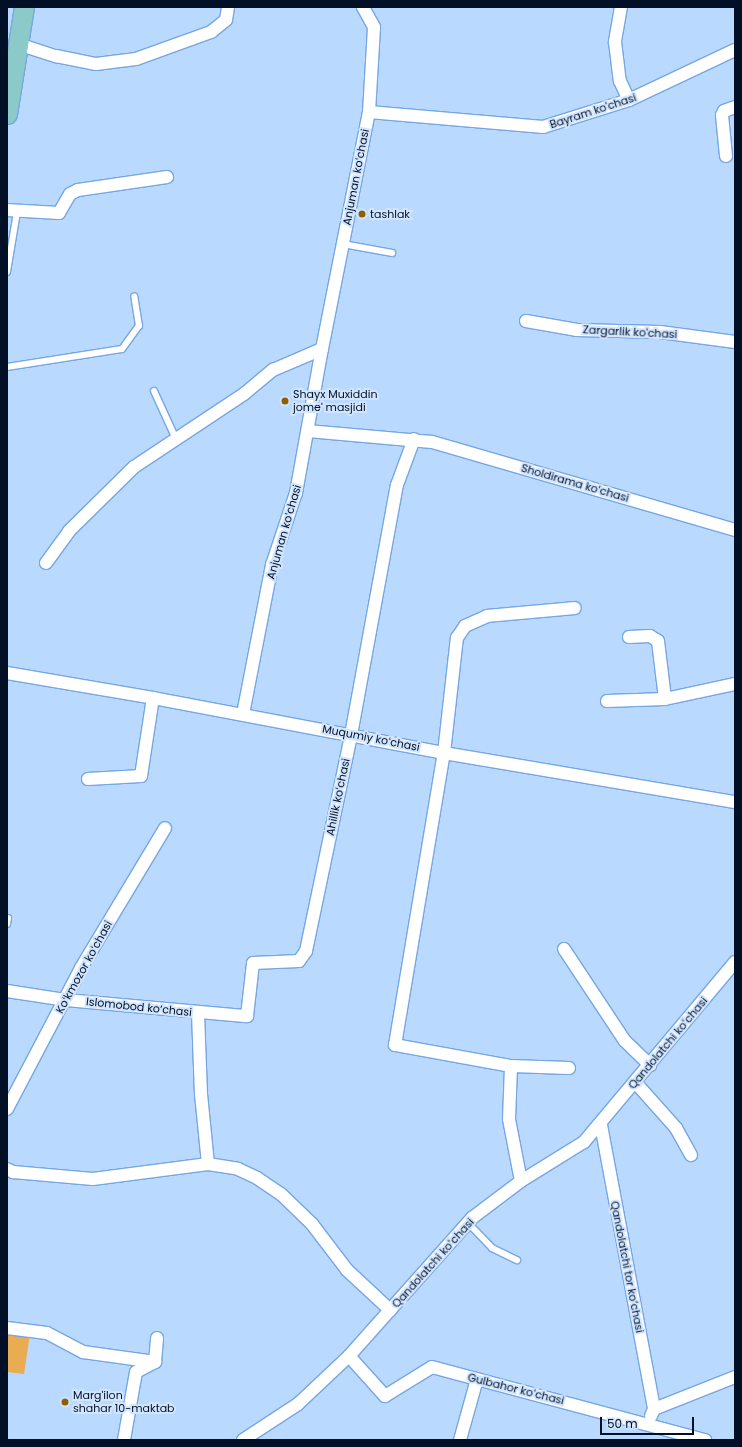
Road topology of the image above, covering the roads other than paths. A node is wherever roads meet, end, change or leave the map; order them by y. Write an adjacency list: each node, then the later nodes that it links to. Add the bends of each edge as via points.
1 (24, 7): 5 (main road)
2 (228, 7): 5 (street, via 226,20 211,32 136,59 96,64 56,56)
3 (363, 7): 10 (street, Anjuman koʻchasi, via 374,28)
4 (621, 7): 8 (street, via 615,42 620,81)
5 (18, 44): 7 (main road)
6 (735, 50): 8 (street, Bayram ko'chasi)
7 (9, 93): 11 (main road)
8 (629, 100): 10 (street, Bayram ko'chasi, via 543,127)
9 (735, 108): 12 (street, via 724,111 722,115)
10 (369, 112): 15 (street, Anjuman koʻchasi)
11 (7, 114)
12 (726, 156)
13 (167, 177): 14 (street, via 78,190 70,194 59,213)
14 (12, 211): 17 (lane)
15 (343, 244): 16 (lane); 21 (street, Anjuman koʻchasi)
16 (392, 252)
17 (7, 272)
18 (134, 296): 22 (lane, via 139,326 122,349)
19 (526, 321): 20 (street, Zargarlik ko'chasi, via 576,330 660,332)
20 (735, 342)
21 (322, 349): 24 (street, Anjuman koʻchasi); 25 (street, via 273,370 244,394)
22 (7, 367)
23 (154, 391): 25 (lane)
24 (308, 431): 26 (street, Sholdirama ko‘chasi); 36 (street, Anjuman koʻchasi, via 296,493 272,565)
25 (176, 439): 28 (street, via 134,467 107,492 69,531)
26 (414, 439): 27 (street, Sholdirama ko‘chasi, via 432,442); 37 (street, Ahillik koʻchasi, via 397,484)
27 (735, 530)
28 (46, 563)
29 (575, 608): 38 (street, via 487,616 464,626 457,638)
30 (629, 638): 34 (street, via 650,636 658,641)
31 (7, 673): 33 (street, Muqumiy koʻchasi)
32 (735, 684): 34 (street)
33 (153, 698): 36 (street, Muqumiy koʻchasi); 39 (street, via 141,776)
34 (665, 699): 35 (street)
35 (607, 701)
36 (243, 714): 37 (street, Muqumiy koʻchasi)
37 (351, 735): 38 (street, Muqumiy koʻchasi); 47 (street, Ahillik koʻchasi, via 306,951 299,961 253,963)
38 (444, 753): 40 (street, Muqumiy koʻchasi); 49 (street, via 395,1045)
39 (88, 779)
40 (735, 802)
41 (165, 828): 45 (street, Koʻkmozor koʻchasi, via 81,968)
42 (564, 949): 48 (street, via 625,1041)
43 (735, 962): 48 (street, Qandolatchi koʻchasi)
44 (7, 991): 45 (street, Islomobod ko‘chasi)
45 (66, 1000): 46 (street, Islomobod ko‘chasi); 52 (street, Koʻkmozor koʻchasi)
46 (198, 1013): 47 (street, Islomobod ko‘chasi); 55 (street, via 201,1094)
47 (247, 1016)
48 (650, 1065): 51 (street, Qandolatchi koʻchasi)
49 (511, 1066): 50 (street); 57 (street, via 509,1119)
50 (569, 1068)
51 (635, 1082): 53 (street, Qandolatchi koʻchasi); 54 (street, via 676,1128)
52 (7, 1109)
53 (601, 1125): 57 (street, Qandolatchi koʻchasi, via 584,1142); 67 (street, Qandolatchi tor ko‘chasi)
54 (691, 1155)
55 (208, 1164): 56 (street, via 93,1179 13,1172); 60 (street, via 238,1169 281,1194 312,1224 347,1270)
56 (7, 1169)
57 (521, 1181): 58 (street, Qandolatchi koʻchasi)
58 (468, 1223): 59 (lane, via 492,1248); 60 (street, Qandolatchi koʻchasi)
59 (516, 1260)
60 (390, 1310): 63 (street, Qandolatchi koʻchasi)
61 (7, 1328): 64 (street, via 48,1333 83,1352)
62 (157, 1338): 64 (street)
63 (349, 1356): 66 (street, Gulbahor koʻchasi, via 385,1396 432,1367); 70 (street, Qandolatchi koʻchasi, via 298,1404)
64 (155, 1362): 69 (street, via 136,1372)
65 (735, 1377): 67 (street)
66 (477, 1379): 68 (street, Gulbahor koʻchasi); 71 (street)
67 (654, 1409): 68 (street)
68 (647, 1424): 72 (street, Gulbahor koʻchasi)
69 (124, 1440)
70 (243, 1440)
71 (460, 1440)
72 (705, 1440)

